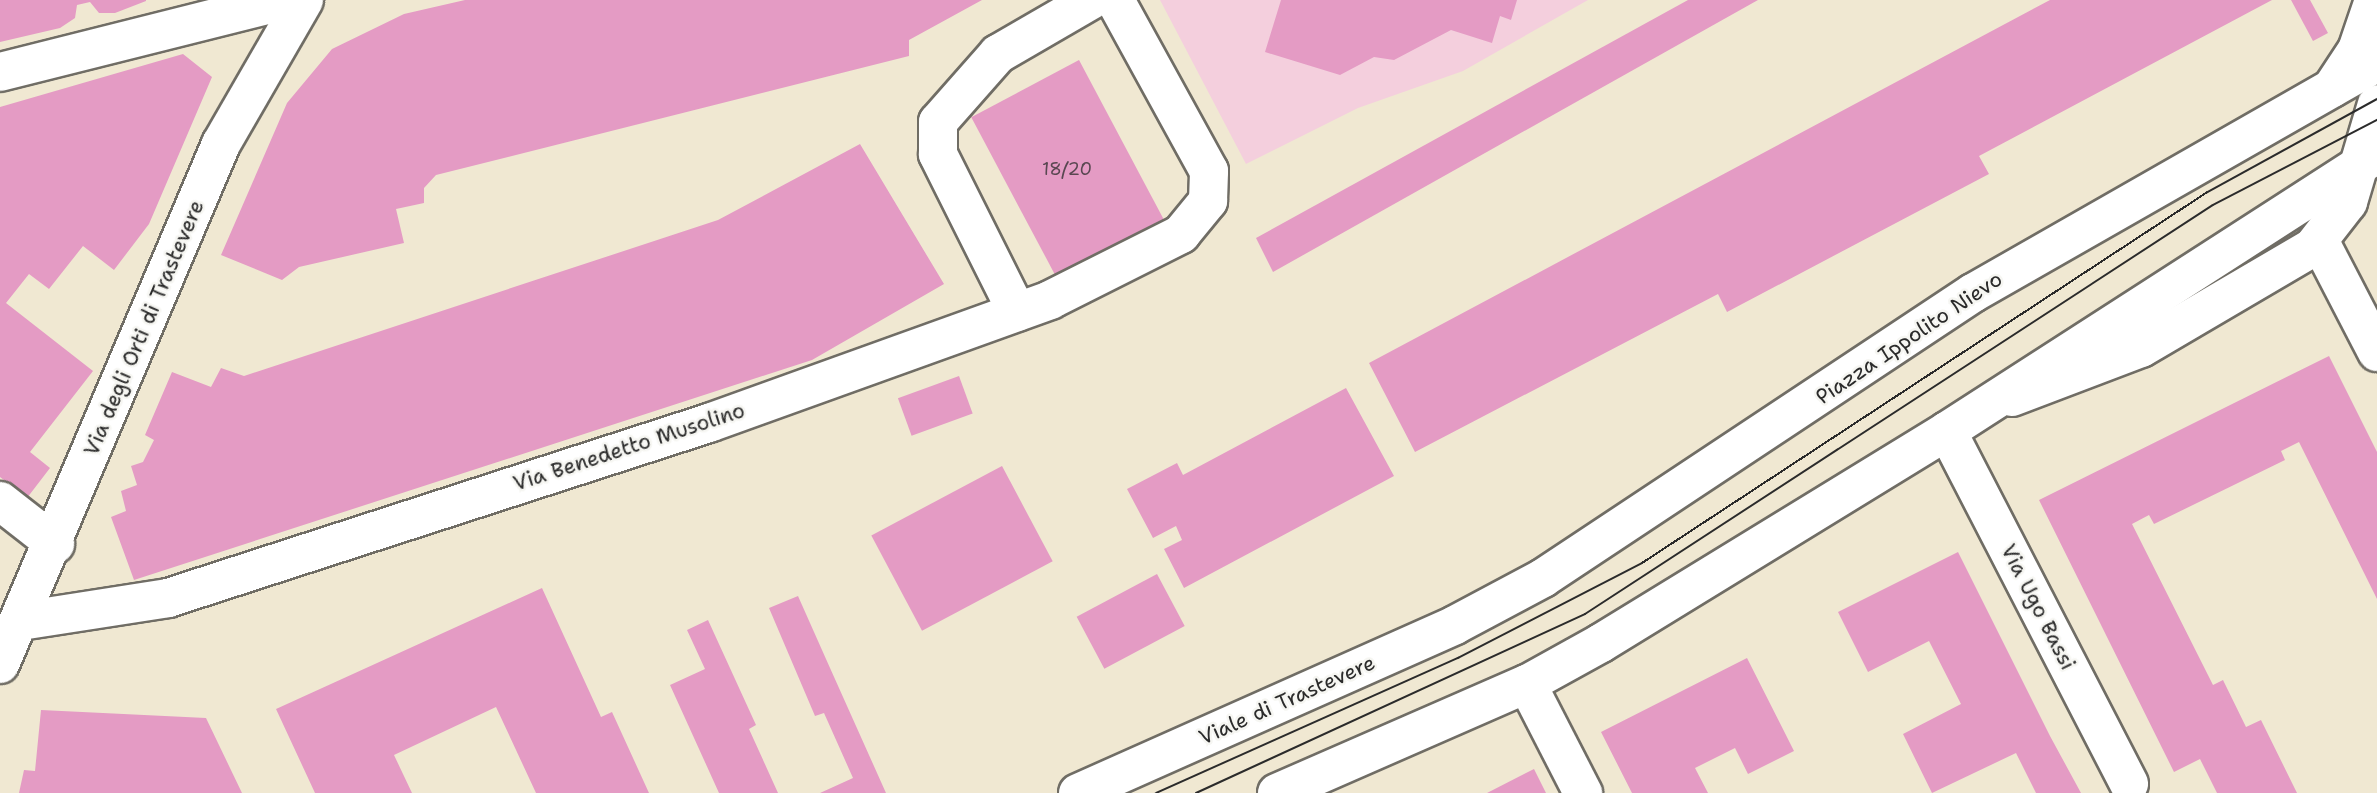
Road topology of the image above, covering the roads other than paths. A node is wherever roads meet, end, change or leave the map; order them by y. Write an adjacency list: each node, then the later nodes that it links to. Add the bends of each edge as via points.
1 (287, 0): 7 (street)
2 (304, 0): 17 (street, Via degli Orti di Trastevere, via 221,144)
3 (1091, 0): 12 (street, via 990,61 938,122 938,153)
4 (1115, 0): 12 (street, Via Benedetto Musolino, via 1206,164 1208,201 1181,234)
5 (2370, 4): 8 (street, Piazza Ippolito Nievo, via 2357,50)
6 (2377, 63): 8 (street, Piazza Ippolito Nievo)
7 (0, 72)
8 (2332, 88): 18 (street, Piazza Ippolito Nievo, via 1973,293 1624,529)
9 (2377, 104): 10 (street)
10 (2369, 159): 11 (street, via 2348,202); 14 (street)
11 (2320, 242): 13 (street); 14 (street, via 2141,348)
12 (1017, 312): 19 (street, Via Benedetto Musolino, via 709,423 189,592 127,608)
13 (2377, 352)
14 (1983, 407): 15 (street)
15 (1947, 431): 21 (street); 22 (street, Via Ugo Bassi)
16 (0, 501): 17 (street)
17 (55, 544): 19 (street, Via degli Orti di Trastevere)
18 (1496, 604): 23 (street, Viale di Trastevere)
19 (20, 621): 20 (street, Via degli Orti di Trastevere)
20 (0, 664)
21 (1527, 684): 24 (street); 25 (street)
22 (2129, 784)
23 (1078, 793)
24 (1277, 793)
25 (1583, 793)

